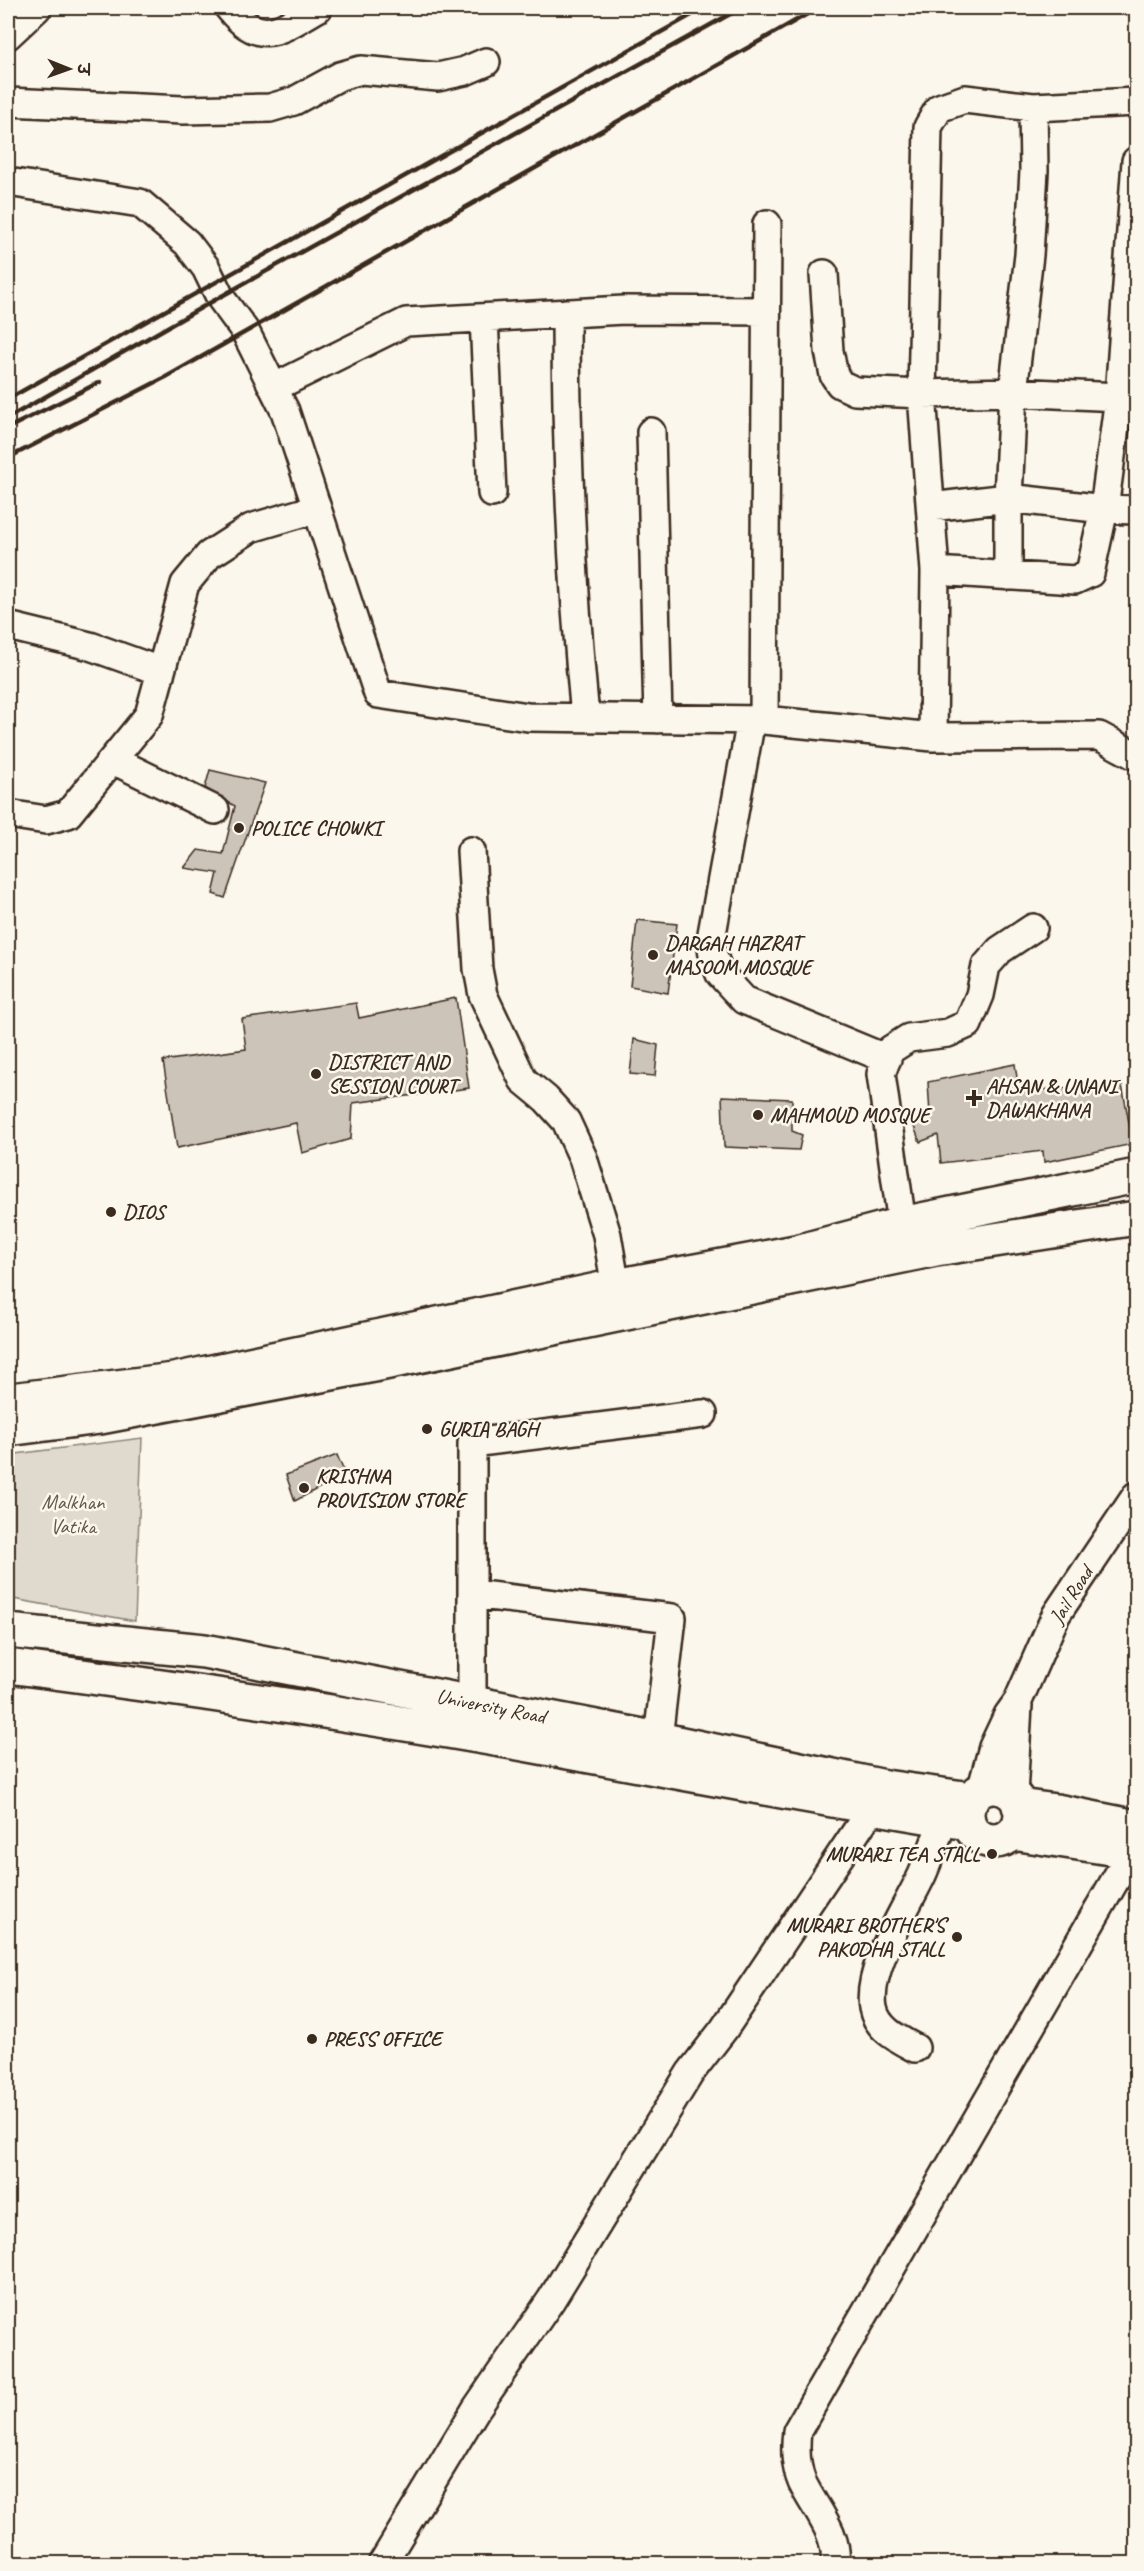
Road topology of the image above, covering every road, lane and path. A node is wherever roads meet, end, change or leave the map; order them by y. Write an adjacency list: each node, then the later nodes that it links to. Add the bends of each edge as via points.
1 (37, 8): 4 (street)
2 (229, 8): 3 (street, via 250,29 263,32 281,30)
3 (318, 8)
4 (8, 35)
5 (486, 62): 6 (street, via 438,77 361,70 270,108 183,110)
6 (8, 102)
7 (1137, 102): 8 (street)
8 (1033, 107): 17 (street, via 1029,255); 18 (street, via 965,99 939,108 928,127)
9 (1137, 161): 19 (street)
10 (9, 181): 16 (street, via 140,203 187,243 206,268)
11 (767, 224): 13 (street)
12 (824, 274): 18 (street, via 829,351 840,384 855,391)
13 (766, 311): 14 (street); 33 (street)
14 (566, 313): 15 (street); 31 (street, via 571,537)
15 (484, 318): 16 (street, via 406,322); 21 (street)
16 (275, 387): 24 (street)
17 (1013, 392): 18 (street); 19 (street); 22 (street)
18 (922, 394): 23 (street)
19 (1119, 397): 25 (street)
20 (651, 432): 32 (street)
21 (492, 493)
22 (1008, 498): 23 (street); 25 (street); 28 (street)
23 (931, 507): 27 (street)
24 (315, 509): 30 (street, via 251,528 209,555 185,584); 31 (street, via 378,694 528,717)
25 (1104, 510): 26 (street); 28 (street, via 1090,573 1075,580)
26 (1137, 510)
27 (935, 571): 28 (street); 34 (street)
28 (1008, 576)
29 (8, 626): 30 (street, via 90,646)
30 (160, 671): 36 (street, via 150,715)
31 (585, 717): 32 (street)
32 (658, 718): 33 (street)
33 (758, 720): 34 (street); 41 (street, via 711,939 713,956 720,974 744,1000)
34 (933, 737): 35 (street, via 1099,736)
35 (1137, 756)
36 (113, 760): 37 (street); 38 (street, via 68,814 46,820)
37 (214, 810)
38 (8, 814)
39 (471, 851): 45 (street, via 483,995 523,1080 566,1121 583,1158 607,1235)
40 (1033, 928): 41 (street, via 1000,950 986,966 968,1024 948,1033 909,1038 890,1050)
41 (887, 1059): 44 (street, via 881,1074)
42 (1137, 1176): 44 (main road)
43 (1137, 1218): 45 (main road)
44 (902, 1224): 45 (main road)
45 (618, 1300): 46 (main road, via 174,1380); 48 (main road, via 201,1399)
46 (8, 1403)
47 (703, 1414): 50 (street, via 472,1443)
48 (8, 1429)
49 (1137, 1496): 53 (street, Jail Road, via 1056,1615)
50 (472, 1594): 54 (street); 56 (street, via 672,1618)
51 (8, 1631): 54 (main road, University Road, via 204,1650)
52 (8, 1666): 55 (main road, University Road, via 208,1692)
53 (1018, 1701): 58 (street, Jail Road); 59 (street, Jail Road)
54 (472, 1702): 55 (street); 56 (main road, University Road)
55 (471, 1736): 57 (main road, University Road)
56 (658, 1739): 58 (main road, University Road)
57 (872, 1808): 58 (main road, University Road); 62 (street, via 724,2029 690,2073)
58 (966, 1808): 59 (main road, via 992,1787 1003,1789); 59 (main road, via 979,1838 997,1842); 61 (street, Jail Road, via 923,1872 881,1959 873,1985 873,2009 880,2024)
59 (1015, 1811): 60 (main road, via 1056,1810)
60 (1135, 1843): 63 (street, via 797,2431 794,2452 801,2480 831,2533)
61 (915, 2049)
62 (382, 2564)
63 (835, 2564)

